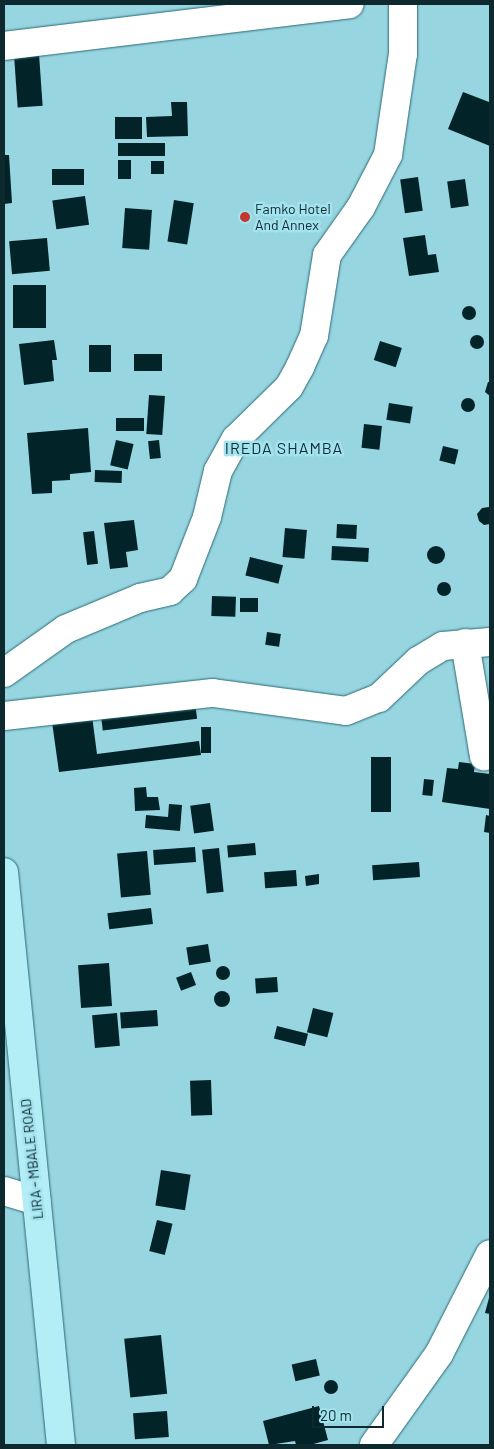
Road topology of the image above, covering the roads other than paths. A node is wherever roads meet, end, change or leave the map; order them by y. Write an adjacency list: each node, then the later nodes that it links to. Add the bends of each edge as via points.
1 (350, 4): 3 (street)
2 (403, 4): 5 (street, via 403,54 394,124 385,162 361,207 327,255 314,336 300,367 289,387 236,439 218,471 207,517 183,580 164,594 140,598 66,629)
3 (4, 46)
4 (478, 643): 6 (street, via 434,650 379,698 346,710 213,693); 7 (street)
5 (4, 673)
6 (4, 716)
7 (484, 756)
8 (4, 872): 10 (main road, LIRA - MBALE ROAD)
9 (4, 1192): 10 (street)
10 (36, 1201): 12 (main road, LIRA - MBALE ROAD)
11 (490, 1254): 13 (street, via 439,1354)
12 (60, 1445)
13 (374, 1445)

